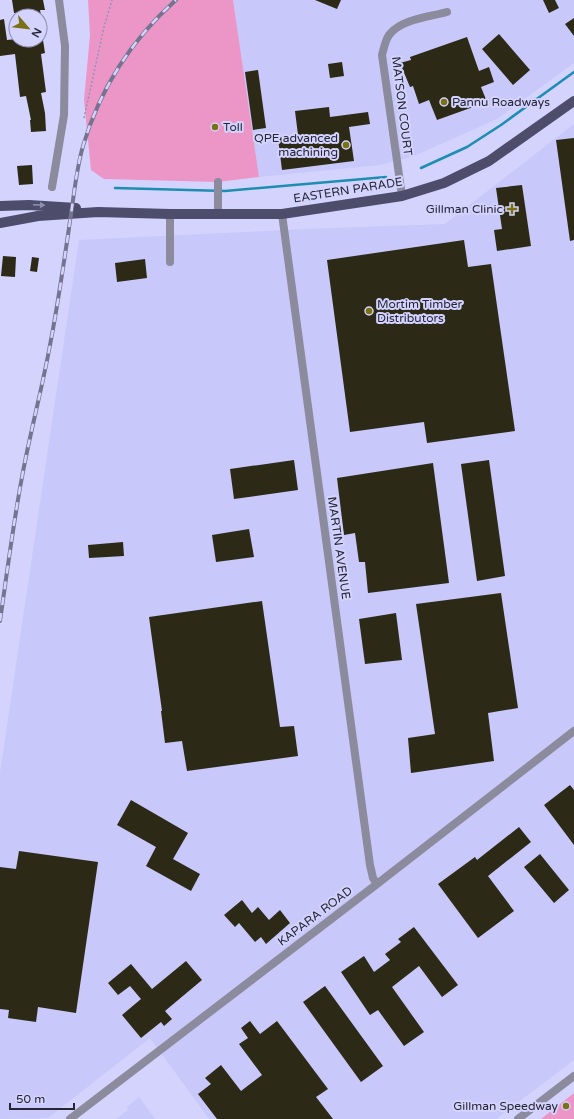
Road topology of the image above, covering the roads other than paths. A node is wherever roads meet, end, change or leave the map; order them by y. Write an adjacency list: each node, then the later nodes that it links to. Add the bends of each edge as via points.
1 (59, 0): 5 (street, via 65,46 64,115)
2 (447, 12): 6 (street, MATSON COURT, via 403,23 389,34 385,43 382,56)
3 (574, 101): 6 (main road, EASTERN PARADE, via 489,161 444,183)
4 (218, 182): 11 (street)
5 (52, 187)
6 (402, 196): 10 (main road, EASTERN PARADE)
7 (0, 206): 8 (main road, EASTERN PARADE, one-way to 8, via 53,206)
8 (101, 212): 9 (main road, EASTERN PARADE); 12 (main road, EASTERN PARADE)
9 (170, 214): 11 (main road, EASTERN PARADE); 13 (street)
10 (282, 214): 11 (main road, EASTERN PARADE); 15 (street, MARTIN AVENUE, via 369,857 373,878)
11 (218, 215)
12 (2, 219)
13 (170, 262)
14 (574, 731): 15 (street, KAPARA ROAD)
15 (377, 884): 17 (street, KAPARA ROAD)
16 (574, 1076): 18 (street)
17 (70, 1119)
18 (518, 1119)

